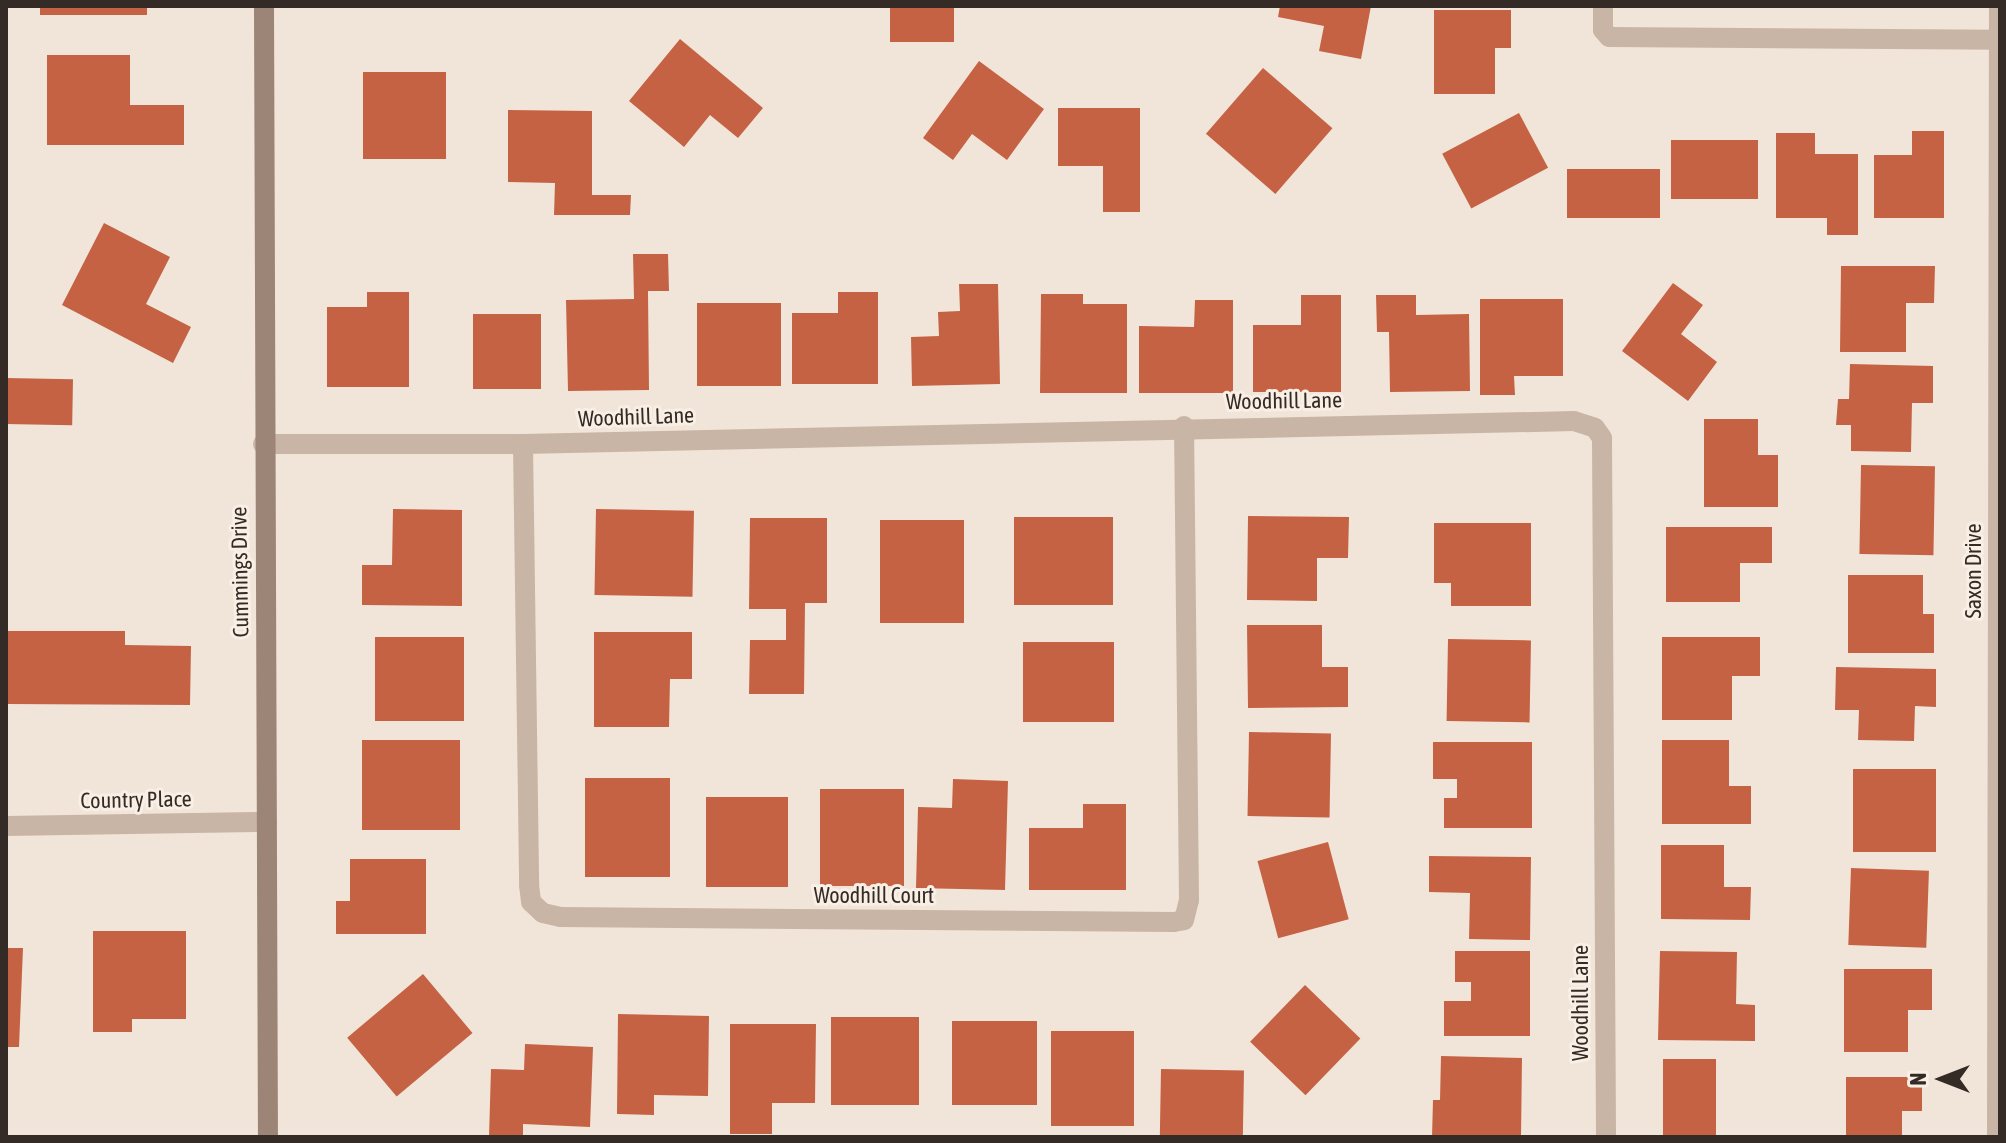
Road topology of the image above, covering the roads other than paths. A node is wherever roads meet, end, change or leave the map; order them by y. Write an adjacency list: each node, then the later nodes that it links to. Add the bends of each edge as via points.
1 (264, 6): 6 (street, Cummings Drive)
2 (1603, 6): 4 (street, via 1603,30 1609,37)
3 (1999, 6): 4 (street, Saxon Drive)
4 (1999, 40): 12 (street, Saxon Drive)
5 (1184, 426): 7 (street, Woodhill Lane); 7 (street, Woodhill Court, via 1189,900 1184,920 1174,922 543,913 531,902 529,885); 11 (street, Woodhill Lane, via 1574,421 1595,428 1602,438)
6 (263, 444): 7 (street, Woodhill Lane); 8 (street, Cummings Drive)
7 (523, 444)
8 (267, 822): 9 (street, Country Place); 10 (street, Cummings Drive)
9 (6, 826)
10 (268, 1137)
11 (1606, 1137)
12 (1997, 1137)

